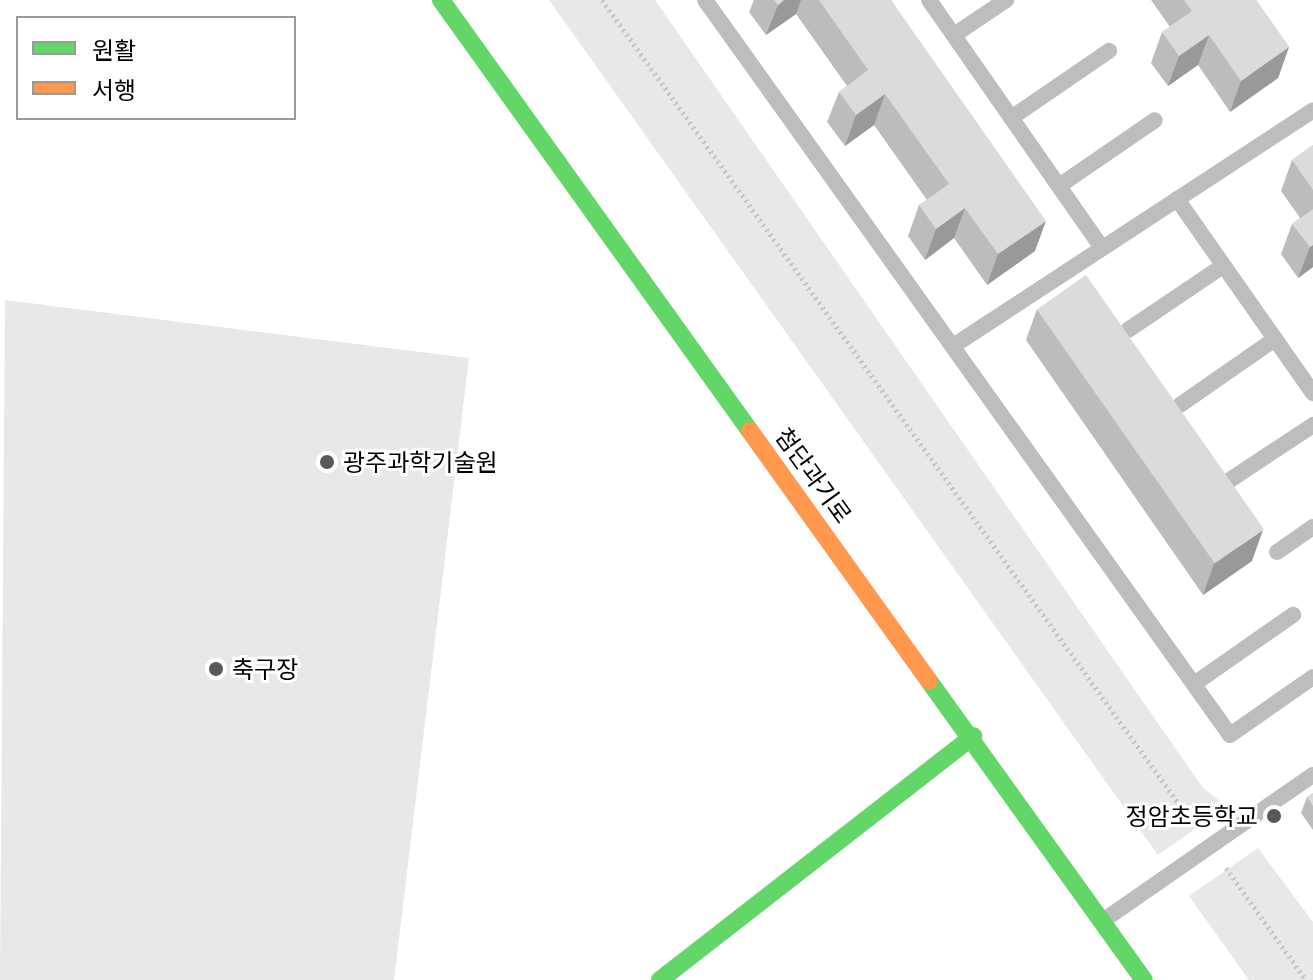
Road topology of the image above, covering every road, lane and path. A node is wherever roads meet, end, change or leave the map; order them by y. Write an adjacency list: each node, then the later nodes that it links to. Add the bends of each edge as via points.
1 (441, 0): 27 (main road, 첨단과기로)
2 (602, 0): 29 (path)
3 (705, 0): 17 (lane)
4 (929, 0): 6 (lane)
5 (1006, 0): 6 (lane)
6 (954, 35): 9 (lane)
7 (1109, 51): 9 (lane)
8 (1313, 110): 12 (lane)
9 (1011, 118): 11 (lane)
10 (1155, 120): 11 (lane)
11 (1059, 186): 13 (lane)
12 (1177, 199): 13 (lane); 14 (lane)
13 (1102, 248): 17 (lane)
14 (1223, 266): 15 (lane); 16 (lane)
15 (1128, 330)
16 (1275, 339): 18 (lane); 19 (lane)
17 (953, 346): 26 (lane)
18 (1313, 393)
19 (1180, 405)
20 (1313, 425): 21 (lane)
21 (1230, 480)
22 (1313, 527): 23 (lane)
23 (1277, 552)
24 (1293, 615): 26 (lane)
25 (1313, 677): 26 (lane, via 1230,735)
26 (1194, 684)
27 (973, 736): 30 (main road, 첨단과기로); 31 (main road)
28 (1313, 775): 29 (lane)
29 (1210, 847): 30 (lane); 33 (path)
30 (1103, 921): 32 (main road, 첨단과기로)
31 (660, 980)
32 (1144, 980)
33 (1306, 980)

